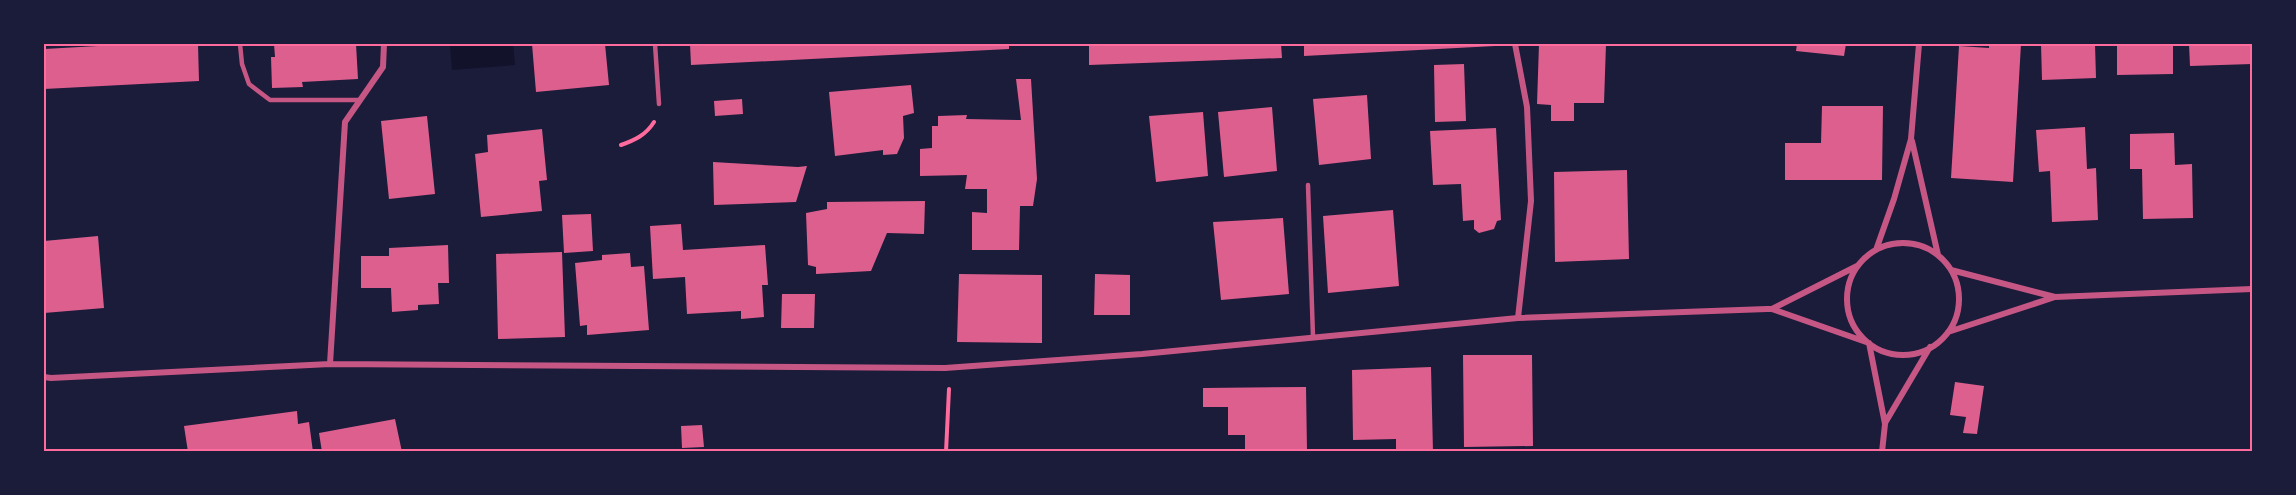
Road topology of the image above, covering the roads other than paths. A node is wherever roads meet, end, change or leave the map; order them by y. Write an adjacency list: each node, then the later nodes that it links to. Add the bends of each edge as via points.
1 (240, 44): 6 (lane, via 249,84 270,100)
2 (384, 44): 6 (street, via 383,67)
3 (655, 44): 7 (lane)
4 (1515, 44): 17 (street, via 1527,107 1531,201)
5 (1919, 44): 8 (street)
6 (360, 100): 22 (street, via 345,122)
7 (659, 104)
8 (1911, 140): 10 (street); 11 (street)
9 (1308, 185): 19 (lane)
10 (1876, 250): 11 (street, via 1907,243); 12 (street)
11 (1938, 255): 13 (street)
12 (1858, 266): 16 (street); 20 (street, via 1847,298 1857,331)
13 (1952, 270): 15 (street); 18 (street, via 1959,302)
14 (2253, 289): 15 (street)
15 (2055, 297): 18 (street)
16 (1772, 309): 17 (street); 20 (street)
17 (1518, 318): 19 (street)
18 (1948, 332): 21 (street)
19 (1313, 337): 22 (street, via 951,367)
20 (1869, 343): 21 (street, via 1899,354); 24 (street)
21 (1930, 347): 24 (street)
22 (330, 364): 23 (street)
23 (44, 377)
24 (1885, 424): 25 (street)
25 (1882, 452)

